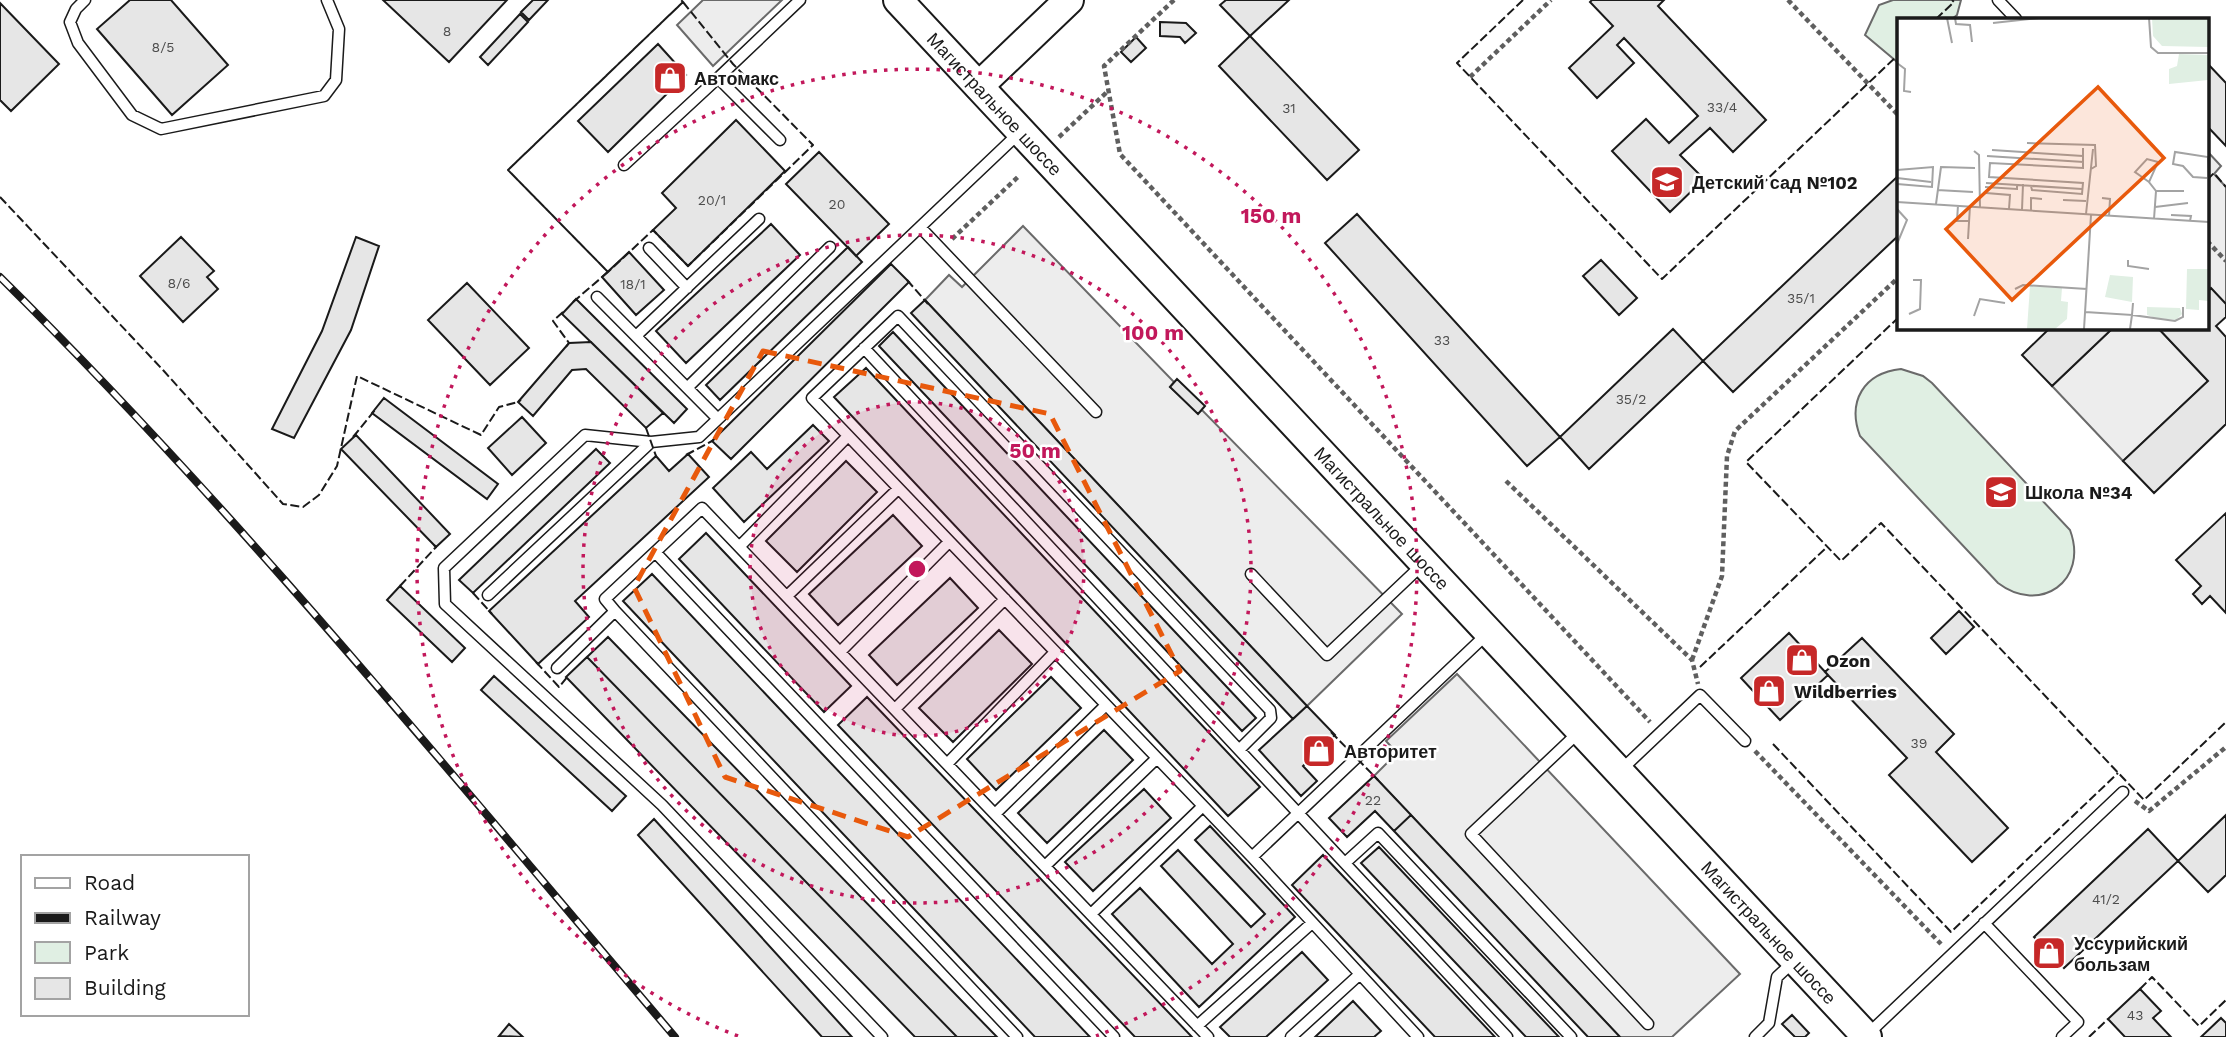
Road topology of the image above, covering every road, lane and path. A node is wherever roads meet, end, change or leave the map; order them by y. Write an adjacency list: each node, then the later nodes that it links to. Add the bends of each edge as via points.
1 (85, 0): 2 (lane, via 70,22 78,43 132,115 161,129 324,96 336,80 339,29)
2 (327, 0)
3 (800, 0): 12 (lane)
4 (898, 0): 13 (main road, Магистральное шоссе)
5 (1069, 0): 13 (main road)
6 (1174, 0): 14 (path, via 1104,66)
7 (1551, 0): 11 (path)
8 (1788, 0): 15 (path)
9 (1998, 0): 10 (lane)
10 (2015, 18)
11 (1470, 77)
12 (718, 78): 18 (lane); 19 (lane)
13 (979, 86): 16 (main road, Магистральное шоссе)
14 (1108, 91): 17 (path); 58 (path, via 1120,154)
15 (1897, 114)
16 (1021, 131): 22 (lane); 43 (main road, Магистральное шоссе)
17 (1058, 138)
18 (780, 140)
19 (624, 165)
20 (1020, 175): 26 (path)
21 (759, 219): 29 (lane)
22 (920, 228): 26 (lane); 35 (lane)
23 (2208, 242): 27 (path)
24 (830, 247): 33 (lane)
25 (649, 248): 29 (lane)
26 (941, 250): 34 (lane)
27 (2226, 261)
28 (1897, 279): 52 (path, via 1735,431 1727,456 1722,576)
29 (687, 288): 31 (lane)
30 (597, 297): 31 (lane)
31 (637, 335): 33 (lane)
32 (864, 348): 36 (lane, via 812,398); 61 (lane); 61 (lane, via 898,316 1270,710 1271,718)
33 (688, 387): 35 (lane)
34 (1096, 412)
35 (718, 419): 37 (lane, via 699,438)
36 (848, 436): 39 (lane); 41 (lane)
37 (651, 442): 45 (lane); 81 (lane, via 585,435 444,568 445,604 662,805)
38 (1506, 481): 52 (path)
39 (898, 489): 40 (lane); 46 (lane)
40 (949, 542): 47 (lane); 50 (lane)
41 (740, 546): 42 (lane, via 702,508); 46 (lane)
42 (655, 552): 48 (lane, via 605,599); 83 (lane)
43 (1424, 564): 44 (lane, via 1327,655); 49 (main road, Магистральное шоссе)
44 (1251, 574)
45 (488, 594)
46 (787, 596): 50 (lane)
47 (1005, 600): 51 (lane); 56 (lane)
48 (615, 611): 53 (lane); 82 (lane)
49 (1488, 633): 57 (main road, Магистральное шоссе); 67 (lane)
50 (841, 652): 56 (lane)
51 (1055, 652): 55 (lane); 63 (lane)
52 (1692, 660): 54 (path)
53 (557, 668)
54 (1700, 695): 58 (lane); 59 (lane)
55 (1106, 705): 62 (lane); 68 (lane)
56 (895, 709): 63 (lane)
57 (1580, 731): 64 (main road, Магистральное шоссе); 78 (lane, via 1471,834)
58 (1660, 733): 64 (lane)
59 (1745, 741): 75 (path)
60 (2226, 747): 65 (path, via 2148,811)
61 (1240, 749): 67 (lane)
62 (1157, 758): 66 (lane); 71 (lane)
63 (947, 764): 68 (lane)
64 (1619, 772): 76 (main road, Магистральное шоссе)
65 (2123, 792): 74 (lane)
66 (1203, 806): 69 (lane); 72 (lane)
67 (1298, 813): 69 (lane); 70 (lane)
68 (995, 814): 71 (lane)
69 (1252, 857): 73 (lane)
70 (1345, 863): 88 (lane); 89 (lane, via 1378,833)
71 (1045, 866): 72 (lane)
72 (1091, 914): 79 (lane)
73 (1312, 923): 77 (lane); 79 (lane)
74 (1984, 923): 75 (lane); 92 (lane, via 2078,1022)
75 (1951, 954): 91 (lane)
76 (1794, 961): 90 (lane, via 1777,977 1769,1023); 91 (main road, Магистральное шоссе)
77 (1360, 974): 80 (lane); 85 (lane)
78 (1648, 1024)
79 (1197, 1026): 84 (lane)
80 (1410, 1028): 86 (lane); 87 (lane)
81 (882, 1037)
82 (1017, 1037)
83 (1114, 1037)
84 (1208, 1037)
85 (1291, 1037)
86 (1400, 1037)
87 (1418, 1037)
88 (1507, 1037)
89 (1571, 1037)
90 (1755, 1037)
91 (1866, 1037)
92 (2062, 1037)

